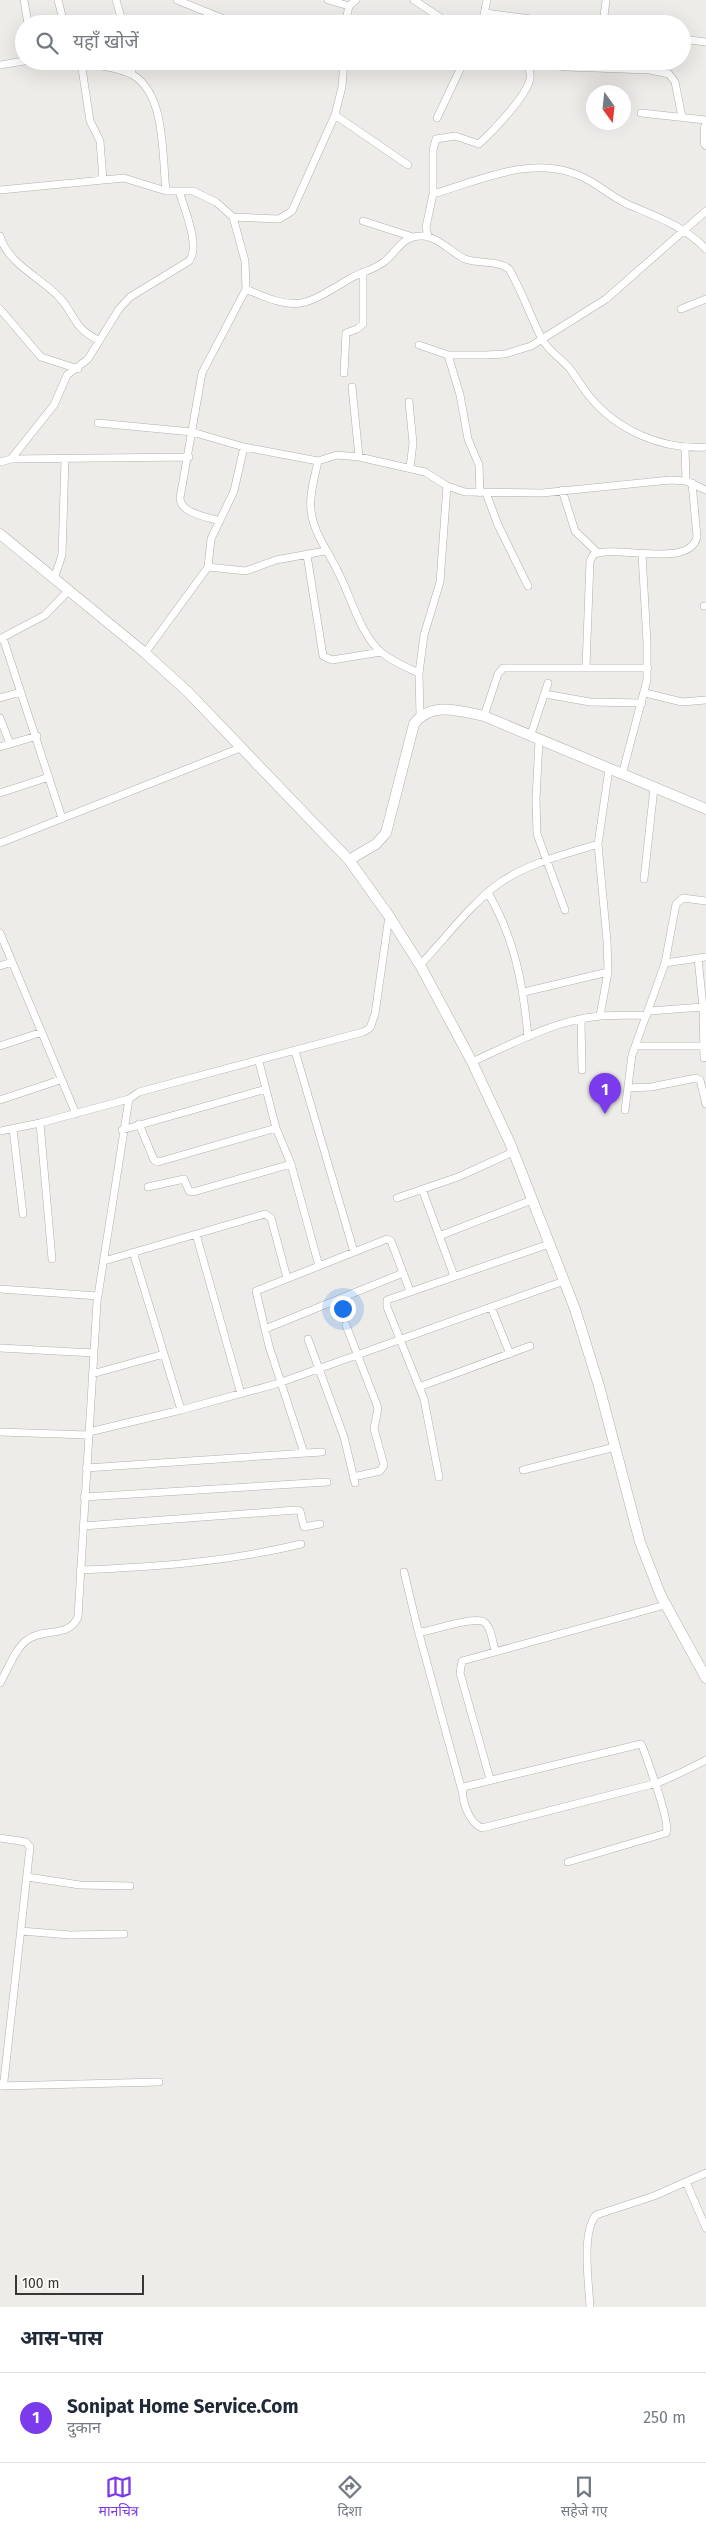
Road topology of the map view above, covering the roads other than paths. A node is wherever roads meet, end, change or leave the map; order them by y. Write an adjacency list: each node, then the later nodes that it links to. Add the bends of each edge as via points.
1 (24, 0): 12 (street)
2 (58, 0): 13 (street)
3 (116, 0): 14 (street)
4 (177, 0): 15 (street)
5 (328, 0): 10 (street)
6 (356, 0): 10 (street)
7 (414, 0): 17 (street)
8 (487, 0): 11 (street)
9 (606, 0): 19 (street)
10 (349, 6): 16 (street)
11 (485, 13): 18 (street)
12 (26, 15)
13 (62, 15)
14 (120, 15)
15 (214, 15)
16 (347, 15)
17 (436, 15)
18 (500, 15)
19 (604, 15)
20 (691, 40): 21 (street)
21 (706, 42)
22 (15, 62): 23 (street)
23 (0, 65)
24 (82, 70): 40 (street, via 90,121 100,142)
25 (115, 70): 31 (street)
26 (131, 70): 31 (street)
27 (343, 70): 33 (street)
28 (460, 70): 35 (street)
29 (528, 70): 44 (street, via 528,86 497,127 479,144 455,136 436,139)
30 (650, 70): 34 (street, via 669,74 675,82)
31 (132, 74): 42 (street, via 150,91 155,104)
32 (641, 113): 34 (street)
33 (335, 115): 39 (street); 46 (street, via 288,215 279,219)
34 (682, 117): 36 (street)
35 (437, 118)
36 (706, 120)
37 (706, 127): 38 (street)
38 (706, 144)
39 (408, 165)
40 (103, 180): 41 (street); 42 (street, via 124,178)
41 (0, 190)
42 (166, 190): 43 (street)
43 (179, 191): 46 (street, via 193,191 204,196); 59 (street, via 194,244 193,255 189,261 130,297 112,316)
44 (433, 194): 48 (street, via 522,169 566,171); 51 (street, via 426,227)
45 (706, 210): 48 (street)
46 (234, 217): 55 (street, via 245,261)
47 (363, 221): 50 (street)
48 (685, 230): 52 (street); 60 (street, via 606,299)
49 (0, 236): 53 (street)
50 (413, 237): 51 (street); 54 (street, via 403,241 381,264)
51 (428, 237): 60 (street, via 462,258 483,264 501,264 509,269)
52 (706, 249)
53 (3, 252): 59 (street, via 62,300 83,332)
54 (363, 272): 55 (street, via 300,304 277,303); 64 (street, via 363,324 346,333)
55 (246, 289): 68 (street, via 205,364)
56 (706, 299): 58 (street)
57 (0, 309): 63 (street, via 41,357)
58 (681, 309)
59 (98, 340): 63 (street, via 88,359)
60 (543, 340): 62 (street, via 505,354); 71 (street, via 605,413 655,442)
61 (419, 345): 62 (street)
62 (448, 355): 83 (street, via 468,439 479,465)
63 (78, 369): 74 (street, via 67,375 54,405)
64 (344, 373)
65 (352, 387): 73 (street)
66 (410, 402): 78 (street, via 413,443)
67 (98, 423): 68 (street)
68 (192, 432): 69 (street); 72 (street)
69 (244, 447): 76 (street); 84 (street, via 234,491)
70 (706, 447): 71 (street)
71 (685, 448): 79 (street)
72 (189, 456): 75 (street); 84 (street, via 180,502 185,509)
73 (359, 457): 76 (street, via 337,455); 78 (street)
74 (11, 459): 75 (street); 77 (street)
75 (65, 459): 91 (street, via 62,555)
76 (318, 461): 86 (street, via 310,501)
77 (0, 462)
78 (410, 468): 80 (street, via 430,474)
79 (689, 482): 81 (street, via 649,480); 82 (street); 88 (street, via 695,542 675,552)
80 (447, 486): 83 (street, via 459,491); 99 (street, via 440,582 424,635)
81 (562, 490): 83 (street); 87 (street, via 575,531)
82 (706, 490)
83 (483, 493): 92 (street)
84 (220, 521): 90 (street, via 209,548)
85 (0, 534): 91 (street)
86 (325, 550): 89 (street); 95 (street, via 338,571 360,622)
87 (598, 552): 88 (street); 97 (street, via 590,561)
88 (642, 554): 98 (street)
89 (307, 555): 90 (street, via 276,560 246,572); 95 (street, via 323,656 332,660)
90 (208, 567): 96 (street)
91 (54, 579): 93 (street)
92 (528, 586)
93 (68, 591): 94 (street, via 45,616); 96 (street)
94 (1, 638): 101 (street)
95 (381, 652): 99 (street)
96 (146, 653): 114 (street)
97 (586, 667): 98 (street); 108 (street, via 503,668)
98 (648, 668): 102 (street)
99 (419, 673): 107 (street)
100 (548, 683): 103 (street)
101 (20, 692): 104 (street); 110 (street)
102 (645, 693): 105 (street, via 682,702); 106 (street)
103 (545, 694): 106 (street, via 590,702); 111 (street)
104 (0, 698)
105 (706, 700)
106 (642, 703): 116 (street)
107 (420, 716): 108 (street, via 447,709); 124 (street, via 410,734 386,833 376,844)
108 (484, 716): 111 (street)
109 (0, 718): 112 (street)
110 (37, 736): 112 (street); 117 (street)
111 (535, 739): 115 (street); 125 (street, via 535,823)
112 (10, 744): 113 (street)
113 (0, 747)
114 (240, 748): 121 (street); 124 (street)
115 (608, 770): 116 (street); 123 (street)
116 (622, 775): 118 (street)
117 (49, 777): 119 (street); 121 (street)
118 (654, 788): 120 (street); 126 (street)
119 (0, 793)
120 (706, 808)
121 (62, 818): 122 (street)
122 (0, 843)
123 (598, 844): 125 (street); 138 (street, via 606,913)
124 (349, 860): 130 (street)
125 (546, 860): 127 (street, via 502,881); 129 (street)
126 (644, 879)
127 (488, 893): 136 (street); 139 (street, via 503,919)
128 (706, 901): 135 (street, via 683,898 678,901)
129 (565, 910)
130 (389, 916): 136 (street); 149 (street, via 375,1014 370,1028)
131 (0, 933): 134 (street)
132 (706, 957): 133 (street)
133 (698, 958): 135 (street); 140 (street)
134 (12, 962): 137 (street); 144 (street)
135 (664, 963): 141 (street)
136 (420, 965): 152 (street)
137 (0, 966)
138 (608, 972): 139 (street); 142 (street)
139 (524, 992): 145 (street)
140 (703, 1008): 141 (street); 148 (street)
141 (648, 1013): 142 (street); 147 (street)
142 (600, 1016): 143 (street)
143 (581, 1020): 145 (street); 153 (street)
144 (42, 1032): 146 (street); 154 (street)
145 (528, 1037): 152 (street)
146 (0, 1046)
147 (636, 1046): 148 (street); 155 (street)
148 (704, 1046): 150 (street)
149 (295, 1051): 151 (street); 179 (street)
150 (704, 1058)
151 (259, 1062): 156 (street); 157 (street, via 139,1092)
152 (472, 1062): 168 (street)
153 (582, 1070)
154 (60, 1080): 158 (street); 161 (street)
155 (628, 1088): 159 (street, via 696,1078 700,1080); 160 (street)
156 (266, 1089): 163 (street); 165 (street)
157 (129, 1099): 161 (street); 166 (street)
158 (0, 1100)
159 (706, 1104)
160 (625, 1110)
161 (76, 1114): 162 (street)
162 (40, 1123): 164 (street); 180 (street)
163 (139, 1124): 165 (street, via 152,1158 158,1162); 166 (street)
164 (13, 1128): 167 (street); 174 (street)
165 (276, 1128): 169 (street)
166 (122, 1130): 181 (street)
167 (0, 1131)
168 (514, 1152): 171 (street); 173 (street)
169 (291, 1164): 170 (street, via 193,1192 189,1191 184,1179); 182 (street)
170 (148, 1187)
171 (422, 1189): 172 (street); 176 (street)
172 (397, 1198)
173 (532, 1200): 176 (street); 177 (street)
174 (23, 1214)
175 (196, 1234): 178 (street); 185 (street, via 269,1214); 205 (street)
176 (439, 1236): 184 (street)
177 (549, 1244): 184 (street); 186 (street)
178 (133, 1252): 181 (street); 198 (street)
179 (354, 1252): 182 (street); 183 (street, via 390,1240)
180 (52, 1260)
181 (104, 1261): 189 (street)
182 (319, 1266): 185 (street)
183 (403, 1272): 188 (street); 192 (street)
184 (454, 1276): 188 (street)
185 (287, 1278): 192 (street, via 256,1291)
186 (564, 1281): 190 (street); 209 (street, via 591,1360)
187 (0, 1289): 189 (street)
188 (410, 1291): 194 (street, via 386,1301)
189 (98, 1296): 197 (street)
190 (491, 1307): 194 (street); 200 (street)
191 (346, 1325): 199 (street)
192 (266, 1329): 203 (street)
193 (308, 1339): 201 (street)
194 (400, 1339): 199 (street); 204 (street)
195 (530, 1346): 200 (street)
196 (0, 1348): 197 (street)
197 (94, 1353): 202 (street)
198 (164, 1354): 202 (street); 206 (street)
199 (358, 1354): 201 (street); 201 (street, via 378,1408 374,1429 384,1465 380,1471 354,1480 344,1437)
200 (510, 1354): 204 (street)
201 (319, 1369): 203 (street)
202 (92, 1374): 208 (street)
203 (282, 1382): 205 (street); 211 (street)
204 (419, 1387): 214 (street)
205 (241, 1394): 206 (street)
206 (181, 1410): 208 (street)
207 (0, 1432): 208 (street)
208 (89, 1434): 212 (street)
209 (615, 1447): 213 (street); 222 (street, via 640,1542)
210 (322, 1452): 211 (street)
211 (304, 1453): 212 (street)
212 (86, 1468): 216 (street)
213 (524, 1470)
214 (440, 1477)
215 (327, 1482): 216 (street)
216 (84, 1497): 218 (street)
217 (320, 1524): 218 (street, via 304,1527 296,1510)
218 (82, 1526): 220 (street)
219 (300, 1544): 220 (street, via 196,1564)
220 (80, 1570): 226 (street, via 75,1623 65,1631 29,1638 17,1652)
221 (404, 1572): 223 (street)
222 (665, 1605): 224 (street); 225 (street)
223 (418, 1630): 224 (street, via 425,1632 482,1621 487,1625); 230 (street)
224 (496, 1651): 228 (street, via 463,1660 460,1665)
225 (706, 1678)
226 (0, 1683)
227 (706, 1760): 229 (street)
228 (490, 1779): 229 (street, via 639,1743); 230 (street, via 465,1786)
229 (655, 1784): 230 (street, via 482,1828 471,1818); 232 (street, via 668,1824 666,1833)
230 (463, 1792)
231 (0, 1838): 233 (street, via 29,1845)
232 (568, 1862)
233 (27, 1877): 234 (street, via 80,1885); 235 (street)
234 (130, 1886)
235 (21, 1931): 236 (street); 238 (street, via 4,2081)
236 (124, 1934)
237 (158, 2082): 238 (street)
238 (0, 2086)
239 (706, 2173): 240 (street)
240 (686, 2182): 241 (street); 242 (street, via 600,2213 593,2219 588,2243)
241 (706, 2228)
242 (590, 2307)

